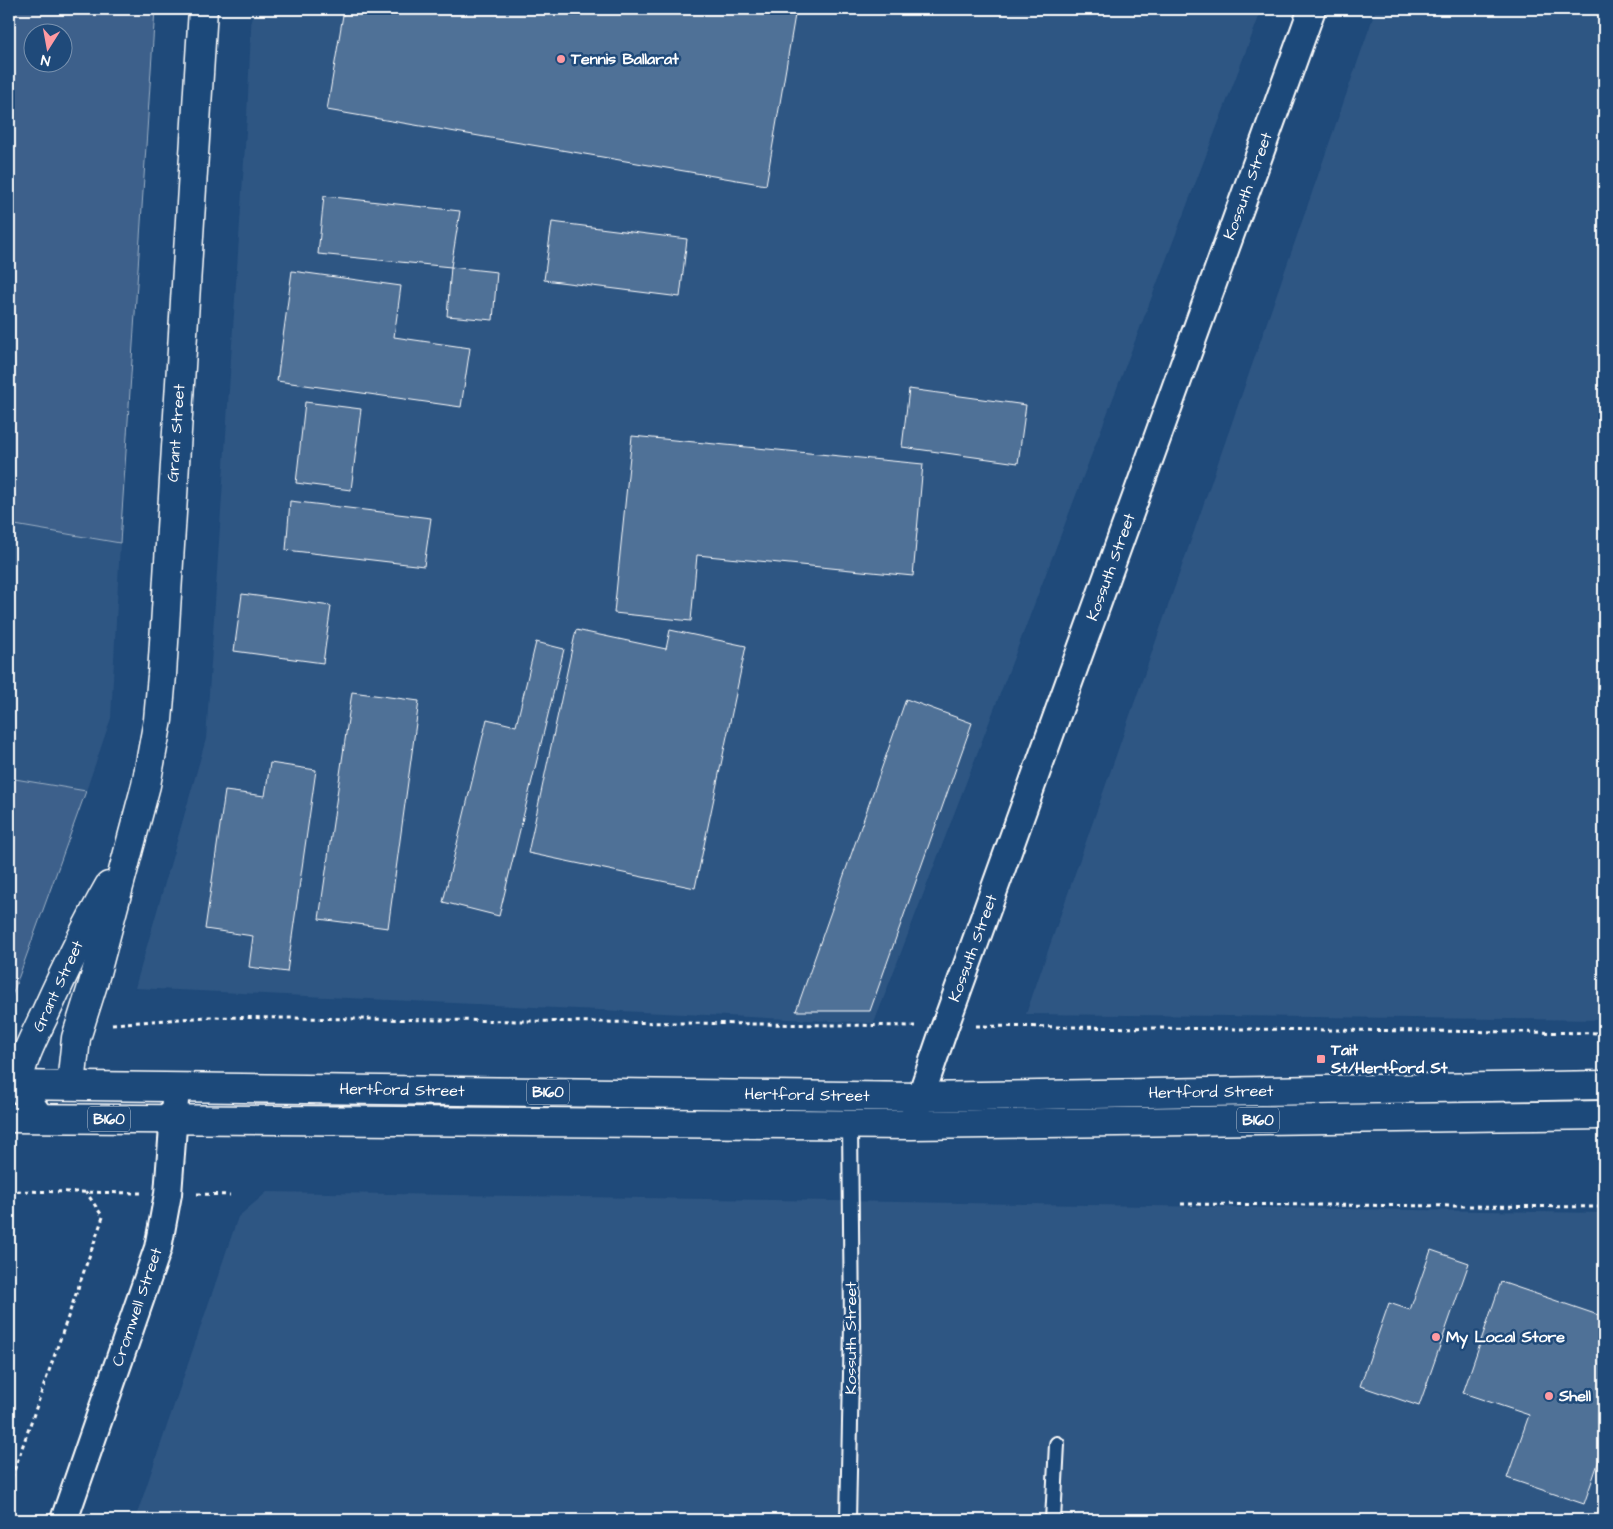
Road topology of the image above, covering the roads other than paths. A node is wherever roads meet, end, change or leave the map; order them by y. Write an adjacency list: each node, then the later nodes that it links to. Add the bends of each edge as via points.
1 (203, 9): 3 (main road, Grant Street, via 158,720 138,821)
2 (1312, 9): 8 (street, Kossuth Street)
3 (127, 855): 4 (main road, Grant Street, via 73,953); 5 (main road, Grant Street, via 74,1044)
4 (13, 1085): 5 (main road, Hertford Street / B160); 11 (street)
5 (71, 1085): 7 (main road, Hertford Street / B160); 11 (street)
6 (1604, 1085): 8 (main road, Hertford Street / B160)
7 (176, 1087): 8 (main road, Hertford Street / B160); 12 (street, Cromwell Street)
8 (921, 1097): 14 (street, Kossuth Street)
9 (1604, 1115): 14 (main road, Hertford Street / B160)
10 (9, 1118): 11 (main road, Hertford Street / B160)
11 (43, 1118): 12 (main road, Hertford Street / B160)
12 (173, 1120): 13 (main road, Hertford Street / B160); 16 (street, Cromwell Street, via 168,1194 158,1248)
13 (850, 1125): 14 (main road, Hertford Street / B160); 17 (lane, Kossuth Street, via 852,1325)
14 (912, 1125)
15 (1057, 1444): 18 (lane)
16 (64, 1520)
17 (848, 1520)
18 (1053, 1520)

